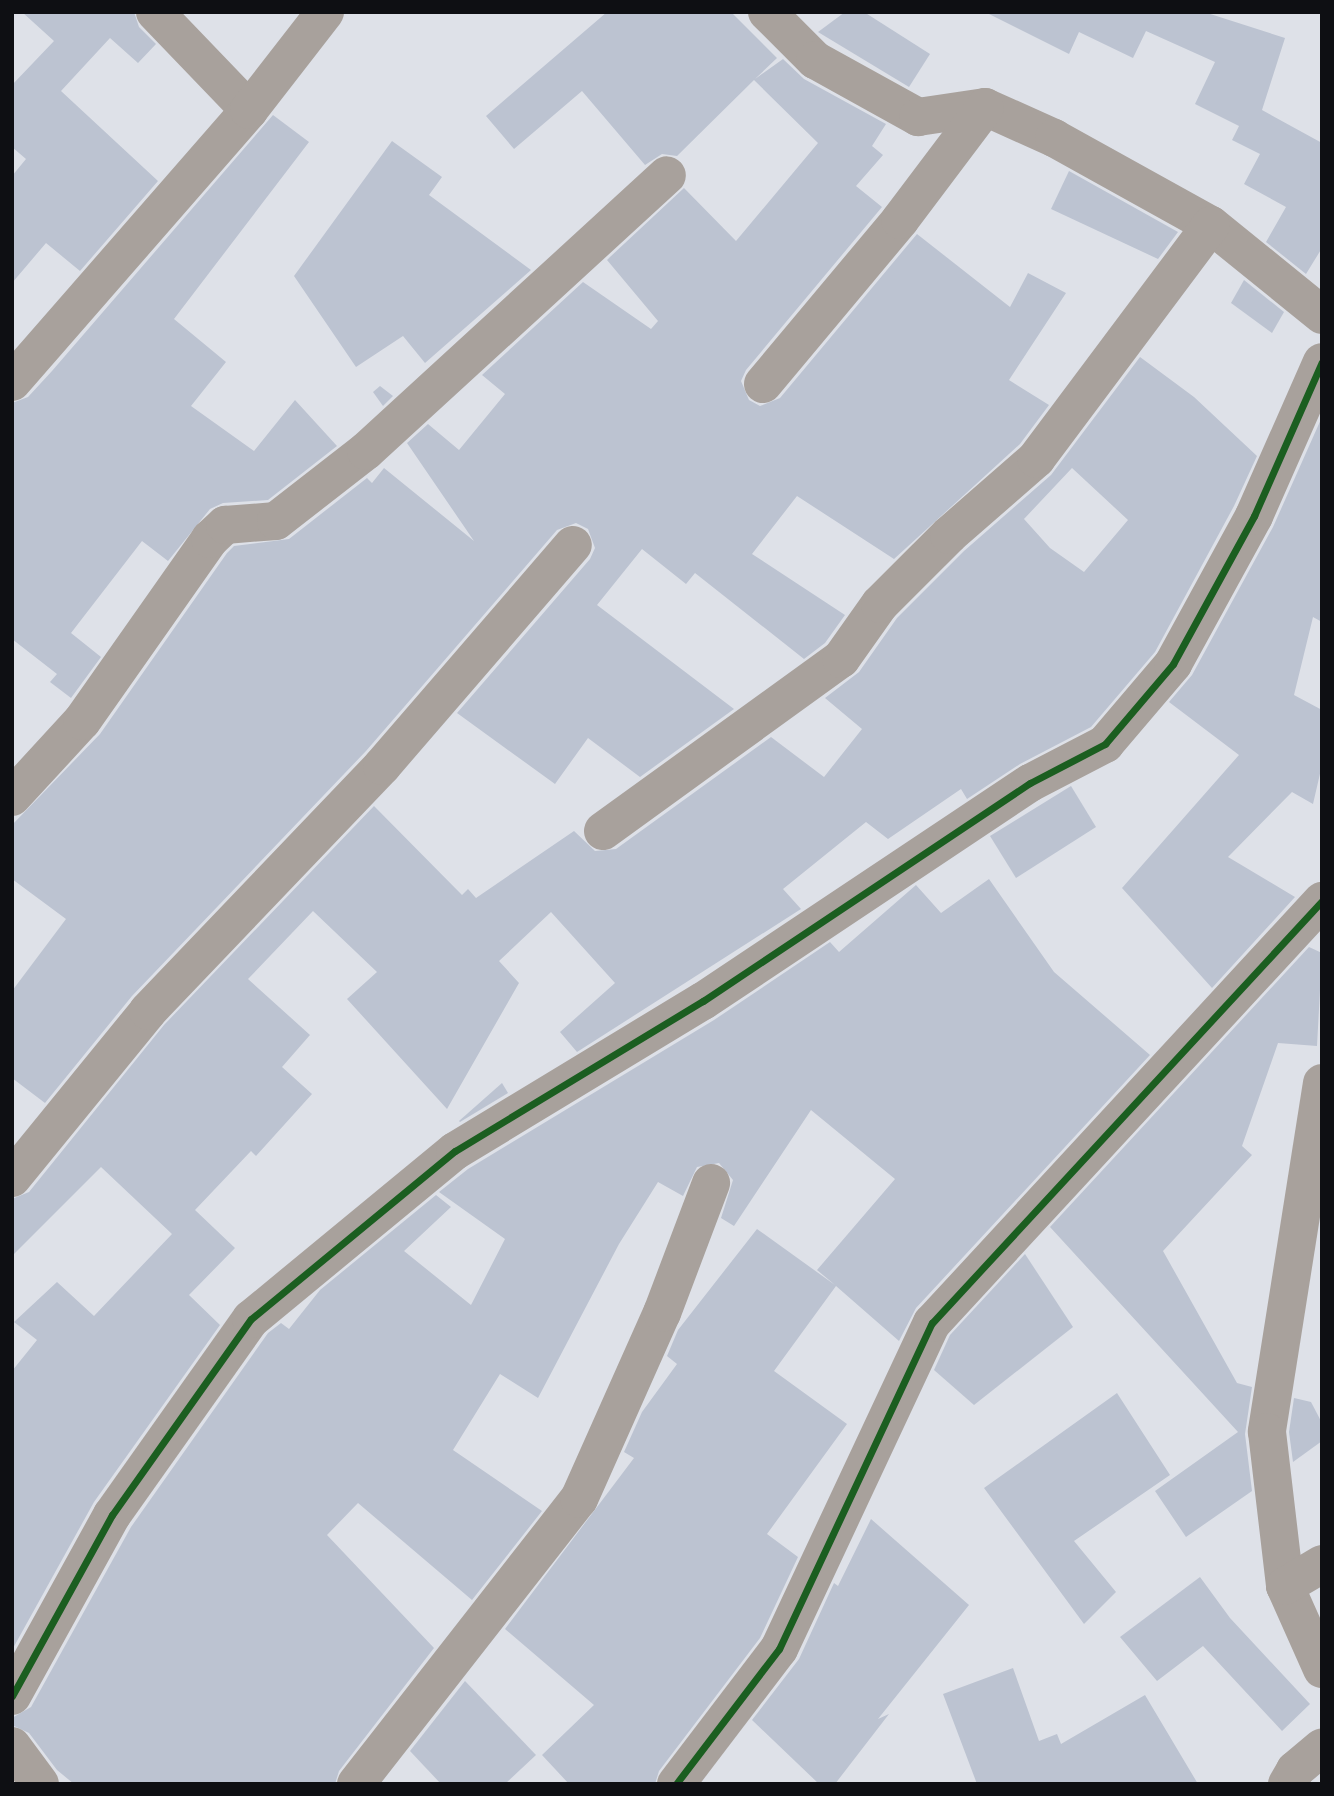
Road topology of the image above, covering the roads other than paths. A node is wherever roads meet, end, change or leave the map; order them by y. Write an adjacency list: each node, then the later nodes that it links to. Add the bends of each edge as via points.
1 (155, 12): 5 (street)
2 (325, 12): 5 (street)
3 (767, 12): 4 (street, via 816,60 918,117)
4 (985, 107): 7 (street, via 1054,138); 11 (street, via 900,220)
5 (249, 110): 10 (street)
6 (667, 175): 13 (street, via 366,451 276,521 225,526 210,539 82,721)
7 (1212, 225): 8 (street); 14 (street, via 1036,459 949,535 880,604 841,659)
8 (1322, 315)
9 (1322, 362): 22 (street, via 1254,516 1173,664 1105,744 1030,783 703,1001 455,1151 251,1319 112,1515)
10 (12, 382)
11 (763, 384)
12 (573, 545): 17 (street, via 382,766 148,1011)
13 (12, 797)
14 (603, 831)
15 (1322, 901): 27 (street, via 932,1324 779,1649)
16 (1322, 1083): 20 (street, via 1268,1432)
17 (12, 1178)
18 (711, 1183): 26 (street, via 662,1313 579,1499)
19 (1322, 1563): 20 (street)
20 (1285, 1586): 21 (street)
21 (1322, 1669)
22 (12, 1696)
23 (12, 1746): 25 (street)
24 (1322, 1747): 28 (street, via 1295,1770)
25 (40, 1784)
26 (356, 1784)
27 (676, 1784)
28 (1287, 1784)

